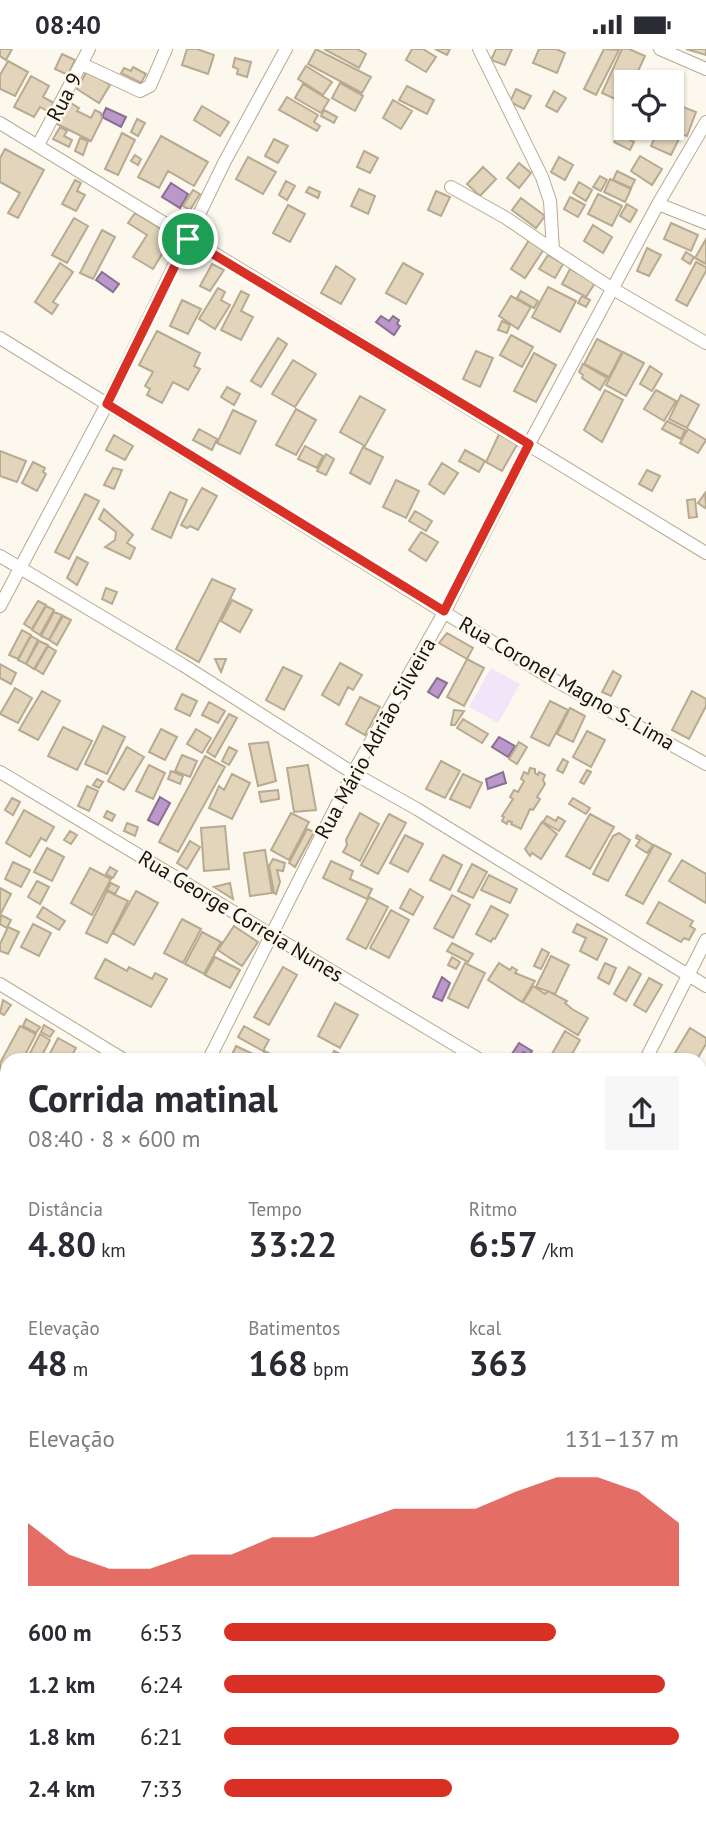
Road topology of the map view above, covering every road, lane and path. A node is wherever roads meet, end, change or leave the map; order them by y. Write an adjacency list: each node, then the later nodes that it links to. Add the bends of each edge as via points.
1 (89, 49): 6 (street, Rua 9)
2 (166, 49): 6 (street, via 150,86 140,91)
3 (286, 49): 14 (street)
4 (479, 49): 15 (street, via 542,177 550,201)
5 (660, 49): 7 (street)
6 (82, 64): 10 (street, Rua 9)
7 (706, 69)
8 (706, 122): 12 (street, Rua Mário Adrião Silveira)
9 (0, 123): 10 (street)
10 (38, 145): 14 (street)
11 (451, 187): 15 (street)
12 (658, 204): 13 (street); 16 (street, Rua Mário Adrião Silveira)
13 (706, 223)
14 (188, 239): 19 (street); 20 (street)
15 (553, 250): 16 (street)
16 (613, 289): 18 (street); 20 (street, Rua Mário Adrião Silveira)
17 (0, 338): 19 (street, Rua Coronel Magno S. Lima)
18 (706, 343)
19 (107, 404): 23 (street); 25 (street, Rua Coronel Magno S. Lima)
20 (529, 444): 21 (street); 25 (street, Rua Mário Adrião Silveira)
21 (706, 553)
22 (0, 556): 23 (street)
23 (19, 568): 24 (street); 28 (street)
24 (0, 606)
25 (444, 611): 26 (street, Rua Coronel Magno S. Lima, via 549,677); 28 (street, Rua Mário Adrião Silveira)
26 (706, 764)
27 (0, 772): 29 (street, Rua George Correia Nunes)
28 (353, 773): 29 (street, Rua Mário Adrião Silveira); 31 (street)
29 (271, 936): 35 (street, Rua Mário Adrião Silveira); 36 (street, Rua George Correia Nunes)
30 (706, 940): 31 (street)
31 (687, 974): 33 (street); 37 (street)
32 (0, 984): 34 (street)
33 (706, 986)
34 (113, 1053)
35 (212, 1053)
36 (468, 1053)
37 (649, 1053)

